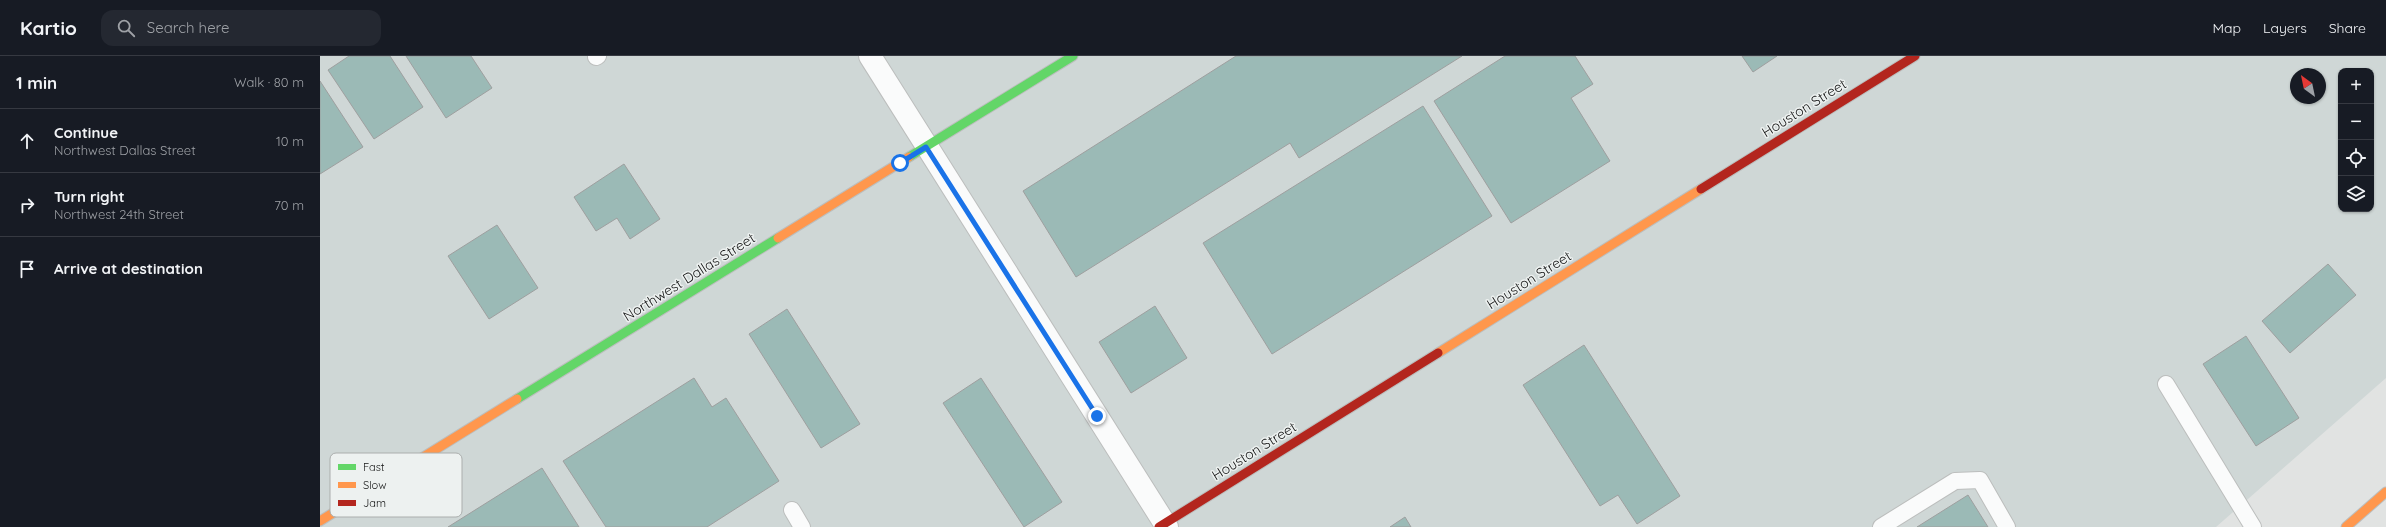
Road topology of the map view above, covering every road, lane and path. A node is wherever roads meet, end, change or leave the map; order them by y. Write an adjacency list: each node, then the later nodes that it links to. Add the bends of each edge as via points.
1 (870, 56): 4 (street)
2 (1073, 56): 4 (street, Northwest Dallas Street)
3 (1915, 56): 11 (street, Houston Street)
4 (926, 147): 6 (street, Northwest Dallas Street); 11 (street)
5 (2166, 384): 15 (lane)
6 (430, 453)
7 (2386, 492): 16 (street)
8 (792, 510): 12 (lane)
9 (330, 515): 10 (street, Northwest Dallas Street)
10 (320, 521)
11 (1164, 526)
12 (802, 527)
13 (1881, 527): 14 (lane, via 1955,480 1980,480)
14 (2007, 527)
15 (2253, 527)
16 (2346, 527)

